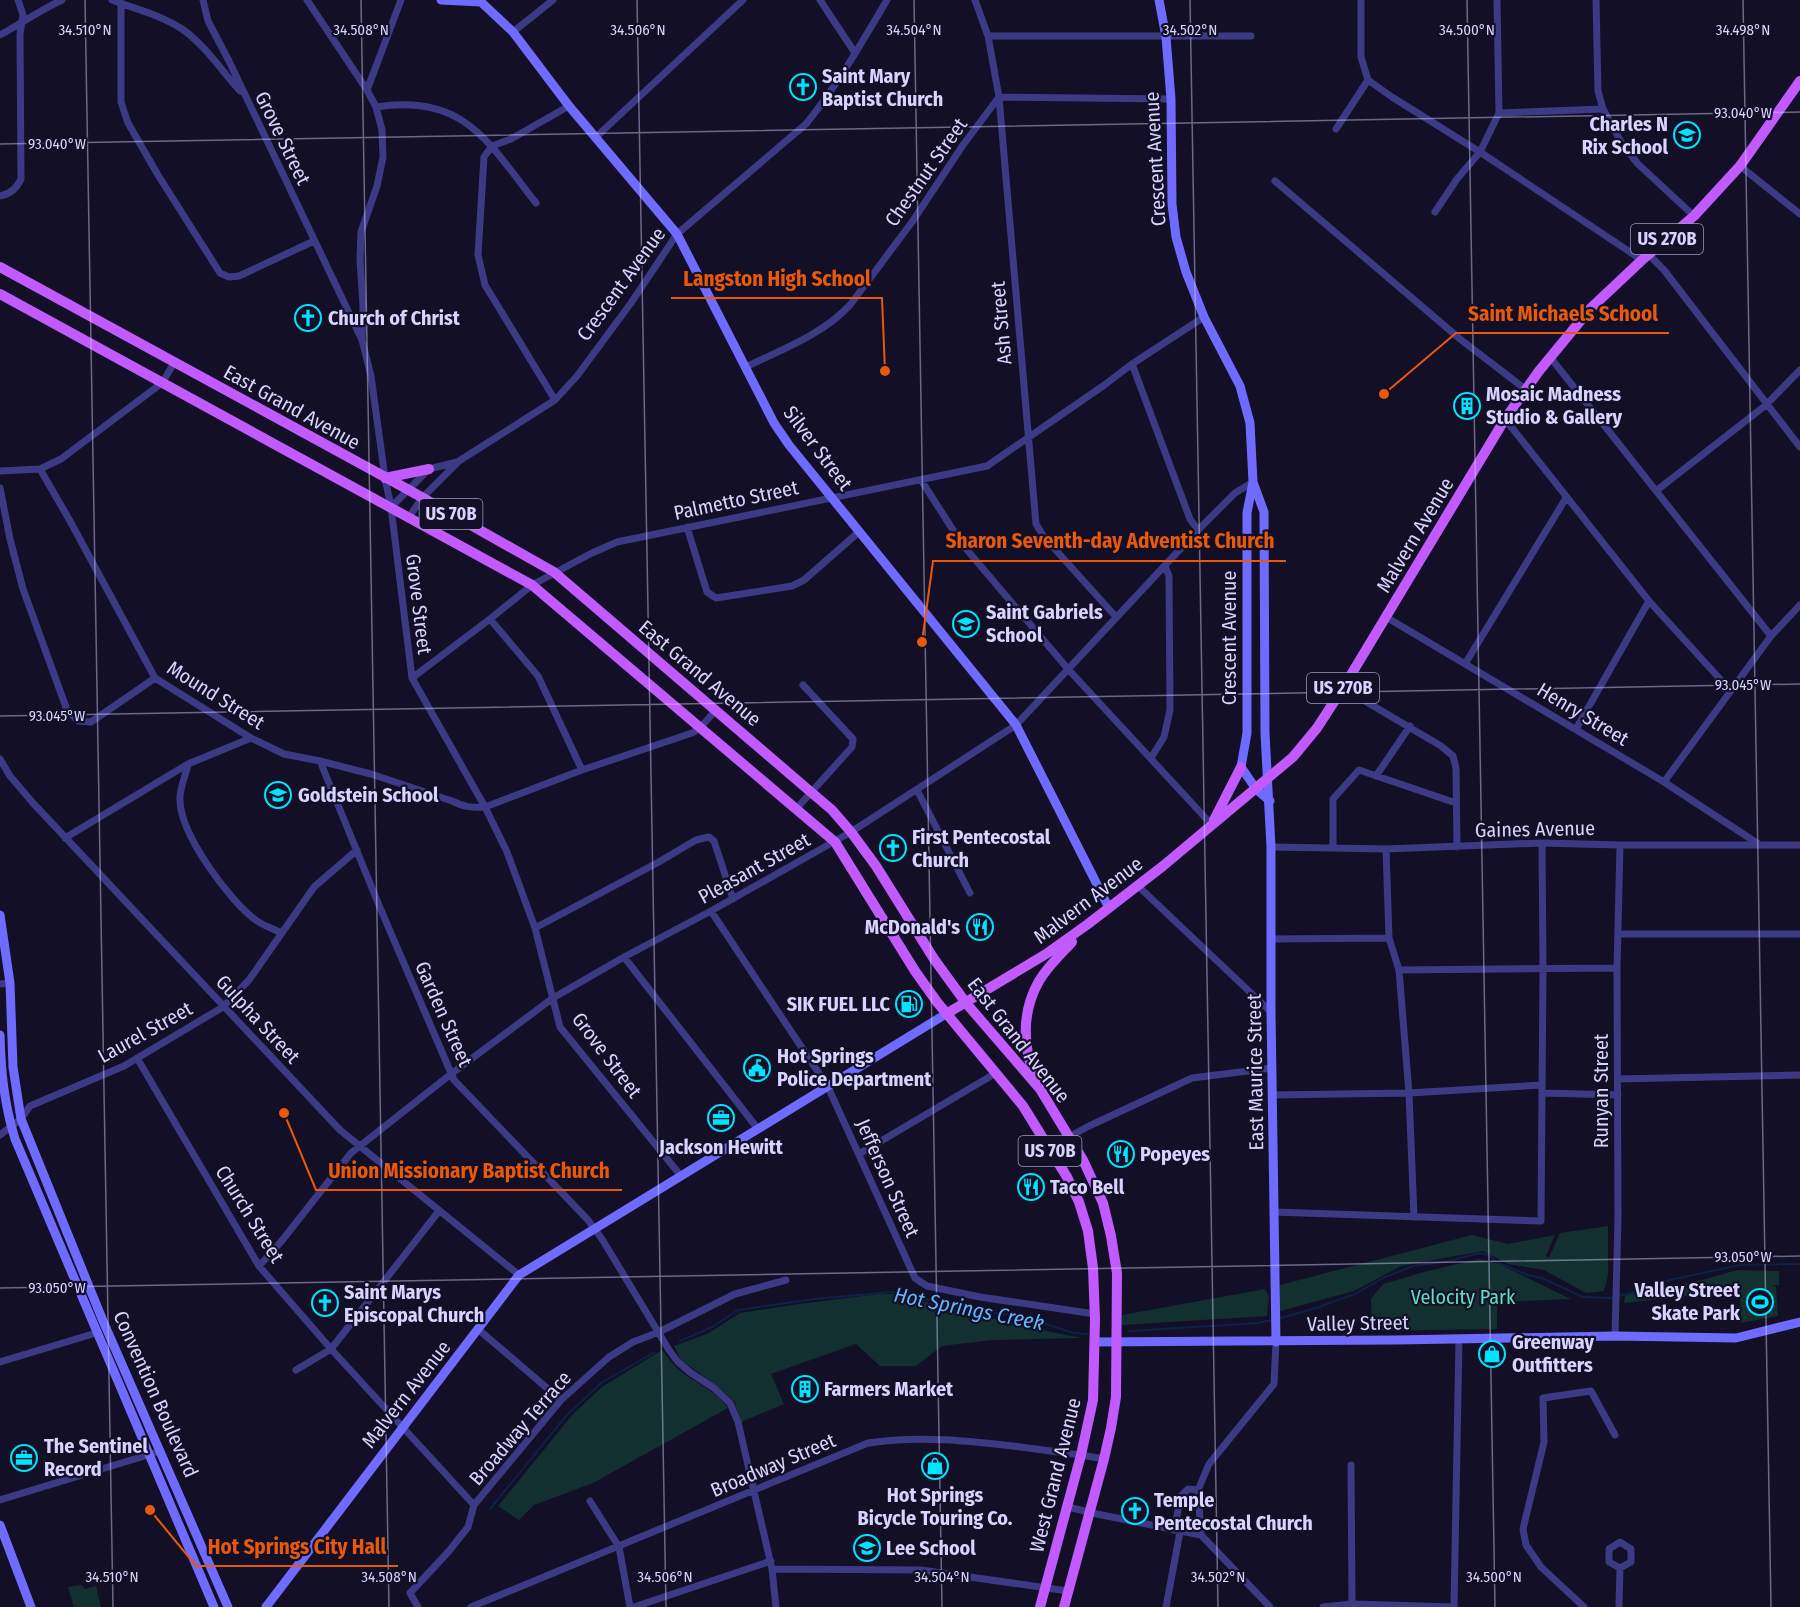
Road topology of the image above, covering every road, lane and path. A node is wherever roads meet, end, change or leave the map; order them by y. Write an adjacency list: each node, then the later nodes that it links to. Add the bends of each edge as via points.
1 (18, 0): 20 (street)
2 (62, 0): 20 (street)
3 (112, 0): 18 (street)
4 (203, 0): 30 (street, Grove Street, via 208,21)
5 (307, 0): 29 (street)
6 (401, 0): 29 (street)
7 (441, 0): 8 (street, Silver Street)
8 (474, 0): 21 (street, Silver Street)
9 (553, 0): 19 (street)
10 (743, 0): 38 (street)
11 (820, 0): 26 (street)
12 (887, 0): 26 (street, Crescent Avenue)
13 (975, 0): 23 (street, Ash Street)
14 (1159, 0): 25 (street, Crescent Avenue)
15 (1361, 0): 27 (street, via 1361,57)
16 (1497, 0): 36 (street)
17 (1596, 0): 35 (street, via 1598,91)
18 (121, 3): 30 (street, via 182,29); 49 (street, via 121,102 128,123 220,273 239,276)
19 (544, 4): 21 (street)
20 (22, 24): 22 (street); 43 (street, via 21,179 16,189)
21 (513, 32): 33 (street, Silver Street)
22 (0, 35)
23 (988, 36): 25 (street); 31 (street, Ash Street)
24 (1251, 36): 25 (street)
25 (1166, 37): 32 (street, Crescent Avenue)
26 (855, 53): 48 (street, Crescent Avenue, via 806,124)
27 (1368, 80): 37 (street); 40 (street)
28 (1800, 81): 41 (main road, Malvern Avenue / US 270B)
29 (367, 90): 34 (street)
30 (245, 98): 49 (street, Grove Street)
31 (999, 98): 32 (street); 58 (street, Chestnut Street, via 912,222 839,316 826,327); 65 (street, Ash Street)
32 (1171, 99): 53 (street, Crescent Avenue, via 1176,237)
33 (569, 106): 38 (street, Silver Street); 39 (street)
34 (376, 107): 39 (street, via 398,103 446,111); 54 (street, via 383,157 361,232)
35 (1603, 109): 36 (street); 47 (street, via 1638,164)
36 (1499, 113): 40 (street)
37 (1336, 129)
38 (595, 138): 48 (street, Silver Street)
39 (492, 146): 44 (street); 62 (street, via 484,157 480,265 485,285)
40 (1480, 152): 45 (street); 50 (street)
41 (1740, 166): 46 (street); 47 (main road, Malvern Avenue / US 270B)
42 (1275, 181): 61 (street, via 1460,339)
43 (0, 196)
44 (536, 202)
45 (1435, 212)
46 (1800, 214)
47 (1694, 216): 50 (main road, Malvern Avenue / US 270B)
48 (677, 234): 58 (street, Silver Street); 62 (street, Crescent Avenue, via 631,303)
49 (314, 241): 54 (street, Grove Street)
50 (1646, 257): 55 (main road, Malvern Avenue / US 270B, via 1591,308); 63 (street, via 1664,270)
51 (0, 267): 56 (main road, East Grand Avenue / US 70B)
52 (0, 294): 60 (main road, East Grand Avenue / US 70B)
53 (1204, 317): 57 (street, Palmetto Street); 73 (street, Crescent Avenue, via 1240,386 1250,423)
54 (362, 340): 71 (street, Grove Street)
55 (1551, 357): 61 (main road, Malvern Avenue / US 270B); 76 (street)
56 (174, 363): 60 (street); 71 (main road, East Grand Avenue / US 70B)
57 (1132, 364): 65 (street, Palmetto Street); 83 (street, via 1190,519)
58 (746, 367): 78 (street, Silver Street, via 774,423)
59 (1800, 370): 63 (street)
60 (162, 383): 68 (street, via 61,459); 80 (main road, East Grand Avenue / US 70B)
61 (1526, 389): 64 (main road, Malvern Avenue / US 270B)
62 (555, 400): 67 (street, Crescent Avenue)
63 (1766, 405): 66 (street); 76 (street)
64 (1505, 419): 79 (street); 92 (main road, Malvern Avenue / US 270B)
65 (1028, 439): 72 (street, Palmetto Street, via 987,466); 90 (street, Ash Street, via 1036,524)
66 (1800, 447)
67 (459, 461): 69 (street, Crescent Avenue); 77 (street, Crescent Avenue)
68 (40, 469): 70 (street); 98 (street, Mound Street)
69 (429, 469): 71 (main road); 75 (street, Crescent Avenue)
70 (0, 471)
71 (385, 478): 75 (main road, East Grand Avenue / US 70B); 80 (street, Grove Street)
72 (921, 480): 78 (street, Palmetto Street); 97 (street, via 962,544)
73 (1252, 482): 83 (street, Pleasant Street, via 1235,493); 91 (street, Crescent Avenue, via 1264,512); 93 (street, Crescent Avenue, via 1246,513)
74 (0, 488): 98 (street, via 23,589 67,710 78,721 90,722)
75 (407, 489): 77 (main road, East Grand Avenue / US 70B); 80 (street, Crescent Avenue)
76 (1656, 491): 95 (street)
77 (422, 498): 81 (street, Crescent Avenue); 86 (main road, East Grand Avenue / US 70B)
78 (832, 498): 82 (street, Palmetto Street); 84 (street, Silver Street)
79 (1566, 498): 88 (street); 96 (street)
80 (391, 507): 81 (main road, East Grand Avenue / US 70B); 99 (street, Grove Street)
81 (409, 517): 87 (main road, East Grand Avenue / US 70B)
82 (687, 527): 84 (street, via 707,592 716,598 792,586); 86 (street, Palmetto Street, via 617,542)
83 (1198, 530): 85 (street, Pleasant Street)
84 (860, 531): 104 (street, Silver Street)
85 (1165, 566): 90 (street, Pleasant Street); 111 (street, via 1169,576 1170,710 1164,737)
86 (554, 572): 87 (street, Palmetto Street); 103 (main road, East Grand Avenue / US 70B)
87 (532, 585): 94 (street, Palmetto Street); 106 (main road, East Grand Avenue / US 70B)
88 (1649, 601): 102 (street); 107 (street)
89 (1800, 605): 95 (street)
90 (1116, 617): 97 (street, Pleasant Street)
91 (1265, 617): 93 (street); 109 (street, Crescent Avenue)
92 (1386, 617): 96 (street, Henry Street); 101 (main road, Malvern Avenue / US 270B)
93 (1247, 618): 108 (street, Crescent Avenue)
94 (490, 619): 99 (street, Palmetto Street); 116 (street, via 538,676)
95 (1771, 636): 102 (street)
96 (1466, 664): 107 (street, Henry Street)
97 (1068, 669): 104 (street, Pleasant Street); 111 (street)
98 (154, 678): 110 (street, Mound Street)
99 (412, 678): 125 (street, Grove Street)
100 (804, 685): 122 (street, via 853,739 852,747)
101 (1343, 688): 105 (street); 118 (main road, Malvern Avenue / US 270B, via 1317,728)
102 (1730, 690): 119 (street)
103 (716, 710): 106 (street); 122 (main road, East Grand Avenue / US 70B)
104 (1016, 725): 121 (street, Pleasant Street); 143 (street, Silver Street)
105 (1410, 726): 117 (street); 124 (street, via 1453,756)
106 (700, 728): 116 (street); 126 (main road, East Grand Avenue / US 70B)
107 (1576, 729): 119 (street, Henry Street)
108 (1247, 733): 109 (street); 115 (street, Crescent Avenue)
109 (1265, 733): 118 (street, Crescent Avenue)
110 (251, 738): 113 (street, Mound Street, via 284,754); 114 (street)
111 (1151, 758): 127 (street)
112 (0, 759): 129 (street, Gulpha Street, via 10,776)
113 (320, 761): 125 (street, Mound Street, via 463,806); 139 (street, Garden Street)
114 (188, 764): 129 (street); 148 (street, via 180,800 186,827 198,851 236,902 257,921)
115 (1241, 767): 120 (street); 127 (main road)
116 (582, 770): 125 (street)
117 (1376, 776): 124 (street); 137 (street, via 1359,770 1333,799)
118 (1268, 779): 120 (main road, Malvern Avenue / US 270B); 123 (street, East Maurice Street)
119 (1664, 782): 133 (street, Henry Street)
120 (1256, 789): 123 (street); 127 (main road, Malvern Avenue / US 270B)
121 (917, 790): 128 (street, Pleasant Street); 141 (street)
122 (812, 793): 126 (street); 128 (main road, East Grand Avenue / US 70B)
123 (1270, 801): 135 (street, East Maurice Street)
124 (1456, 803): 136 (street)
125 (485, 807): 147 (street, Grove Street)
126 (797, 808): 130 (main road, East Grand Avenue / US 70B)
127 (1212, 825): 140 (main road, Malvern Avenue / US 270B)
128 (851, 832): 130 (street, Pleasant Street); 159 (main road, East Grand Avenue / US 70B)
129 (65, 838): 160 (street, Gulpha Street)
130 (835, 842): 142 (street, Pleasant Street); 162 (main road, East Grand Avenue / US 70B)
131 (1542, 843): 132 (street, Gaines Avenue); 136 (street, Gaines Avenue); 155 (street)
132 (1620, 845): 133 (street, Gaines Avenue); 149 (street, Runyan Street)
133 (1761, 845): 134 (street, Gaines Avenue)
134 (1800, 845)
135 (1271, 847): 137 (street, Gaines Avenue); 152 (street, East Maurice Street)
136 (1457, 847): 138 (street, Gaines Avenue)
137 (1333, 848): 138 (street, Gaines Avenue)
138 (1386, 849): 151 (street)
139 (357, 850): 148 (street, Laurel Street, via 314,887); 167 (street, Garden Street)
140 (1138, 886): 143 (main road, Malvern Avenue / US 270B); 161 (street)
141 (970, 893)
142 (733, 899): 144 (street, Pleasant Street); 147 (street, via 709,837 696,840)
143 (1109, 908): 146 (main road, Malvern Avenue / US 270B)
144 (711, 911): 153 (street, Pleasant Street); 170 (street, Jefferson Street)
145 (0, 915): 157 (street, Convention Boulevard, via 5,939)
146 (1088, 924): 159 (main road, Malvern Avenue / US 270B); 171 (main road, US 270B, via 1039,981 1025,1018 1026,1050)
147 (536, 928): 158 (street, Grove Street)
148 (282, 933): 160 (street, Laurel Street, via 249,980)
149 (1619, 934): 150 (street); 154 (street, Runyan Street)
150 (1800, 934)
151 (1389, 938): 152 (street); 156 (street)
152 (1272, 939): 161 (street, East Maurice Street)
153 (624, 957): 158 (street, Pleasant Street); 178 (street)
154 (1617, 968): 155 (street); 169 (street, Runyan Street)
155 (1543, 969): 156 (street); 172 (street)
156 (1399, 970): 173 (street)
157 (5, 984): 176 (street, Convention Boulevard)
158 (553, 998): 167 (street, Pleasant Street); 184 (street, Grove Street, via 560,1028)
159 (966, 1003): 162 (main road, Malvern Avenue / US 270B); 171 (main road, East Grand Avenue / US 70B)
160 (224, 1007): 164 (street, Laurel Street); 181 (street, Gulpha Street)
161 (1271, 1012): 165 (street, East Maurice Street)
162 (946, 1014): 166 (main road, East Grand Avenue / US 70B); 170 (street, Malvern Avenue)
163 (0, 1035): 177 (street, Convention Boulevard, via 2,1083)
164 (137, 1059): 176 (street, Laurel Street, via 30,1106); 189 (street, Church Street)
165 (1272, 1068): 174 (street, East Maurice Street); 180 (street, via 1192,1078)
166 (996, 1073): 182 (main road, East Grand Avenue / US 70B, via 1023,1106); 183 (street)
167 (451, 1074): 181 (street, Pleasant Street); 188 (street, Garden Street)
168 (1800, 1076): 169 (street)
169 (1618, 1079): 175 (street, Runyan Street)
170 (828, 1087): 178 (street, Malvern Avenue); 183 (street, Jefferson Street)
171 (1040, 1089): 180 (main road, East Grand Avenue / US 70B)
172 (1542, 1089): 173 (street); 175 (street); 187 (street, via 1541,1221)
173 (1409, 1093): 174 (street); 187 (street)
174 (1273, 1095): 186 (street, East Maurice Street)
175 (1618, 1095): 197 (street, Runyan Street)
176 (21, 1119): 177 (street, Laurel Street); 208 (street, Convention Boulevard)
177 (11, 1127): 179 (street, Laurel Street); 196 (street, Convention Boulevard)
178 (758, 1129): 184 (street, Malvern Avenue)
179 (0, 1135)
180 (1069, 1137): 182 (street); 200 (main road, East Grand Avenue / US 70B, via 1103,1203 1112,1236 1117,1273)
181 (359, 1146): 185 (street, Gulpha Street); 189 (street, Pleasant Street)
182 (1049, 1148): 192 (main road, East Grand Avenue / US 70B, via 1067,1177 1088,1231)
183 (859, 1154): 192 (street, Jefferson Street, via 915,1278 927,1286 949,1291)
184 (681, 1176): 188 (street, Malvern Avenue)
185 (439, 1211): 190 (street, Gulpha Street); 202 (street)
186 (1274, 1212): 187 (street); 201 (street, East Maurice Street)
187 (1414, 1217)
188 (595, 1229): 190 (street, Malvern Avenue); 195 (street, Garden Street)
189 (260, 1266): 202 (street, Church Street)
190 (519, 1275): 194 (street, Malvern Avenue)
191 (786, 1280): 195 (street, Broadway Terrace, via 735,1294)
192 (1095, 1314): 199 (main road, West Grand Avenue / US 70B)
193 (1800, 1323): 197 (street, Valley Street, via 1736,1338)
194 (478, 1330): 205 (street); 206 (street, Malvern Avenue)
195 (659, 1332): 205 (street, Broadway Terrace, via 609,1357); 213 (street, Garden Street, via 678,1362 730,1403)
196 (96, 1333): 203 (street); 209 (street, Convention Boulevard)
197 (1615, 1336): 198 (street, Valley Street)
198 (1459, 1339): 201 (street, Valley Street); 242 (street)
199 (1095, 1342): 200 (street, Valley Street); 210 (main road, West Grand Avenue / US 70B, via 1093,1400)
200 (1117, 1342): 201 (street, Valley Street); 211 (main road, West Grand Avenue / US 70B, via 1116,1397)
201 (1276, 1342): 214 (street, via 1274,1384 1209,1464)
202 (331, 1349): 204 (street); 206 (street, Church Street)
203 (0, 1362)
204 (296, 1370)
205 (561, 1400): 217 (street, Broadway Terrace)
206 (403, 1428): 217 (street, Church Street); 232 (street, Malvern Avenue)
207 (1615, 1435): 243 (street, via 1590,1391 1543,1398 1544,1443 1523,1529 1526,1545 1541,1567)
208 (161, 1451): 209 (street); 231 (street, Convention Boulevard)
209 (148, 1455): 215 (street); 230 (street, Convention Boulevard)
210 (1081, 1455): 211 (street, Broadway Street); 213 (street, Broadway Street, via 969,1441 885,1441 868,1443); 218 (main road, West Grand Avenue / US 70B)
211 (1104, 1459): 219 (main road, West Grand Avenue / US 70B)
212 (1351, 1465): 228 (street)
213 (754, 1490): 223 (street, Broadway Street); 224 (street, Garden Street)
214 (1198, 1490): 221 (street, via 1188,1489 1181,1496); 222 (street)
215 (0, 1500)
216 (590, 1501): 223 (street)
217 (474, 1505): 233 (street, Broadway Terrace, via 468,1527 410,1593)
218 (1068, 1506): 219 (street); 226 (main road, West Grand Avenue / US 70B)
219 (1089, 1513): 221 (street); 227 (main road, West Grand Avenue / US 70B)
220 (0, 1525): 229 (street)
221 (1177, 1531): 222 (street); 239 (street)
222 (1201, 1535): 240 (street)
223 (619, 1547): 234 (street, Broadway Street); 235 (street)
224 (772, 1565): 226 (street, via 921,1570); 235 (street); 236 (street, Garden Street)
225 (1620, 1568): 244 (street)
226 (1045, 1588): 227 (street); 237 (main road, West Grand Avenue / US 70B)
227 (1068, 1591): 238 (main road, West Grand Avenue / US 70B)
228 (1352, 1604): 241 (street); 242 (street)
229 (31, 1607)
230 (214, 1607)
231 (228, 1607)
232 (266, 1607)
233 (418, 1607)
234 (471, 1607)
235 (632, 1607)
236 (776, 1607)
237 (1040, 1607)
238 (1064, 1607)
239 (1166, 1607)
240 (1270, 1607)
241 (1323, 1607)
242 (1454, 1607)
243 (1584, 1607)
244 (1620, 1607)

